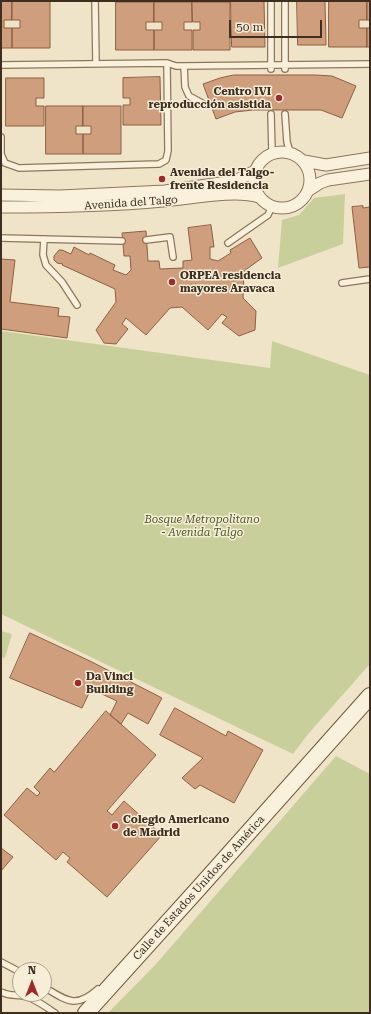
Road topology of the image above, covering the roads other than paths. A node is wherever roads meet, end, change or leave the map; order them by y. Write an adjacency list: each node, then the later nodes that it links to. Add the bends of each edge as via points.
1 (95, 1): 6 (lane)
2 (271, 1): 9 (lane)
3 (286, 1): 10 (lane)
4 (167, 63): 6 (lane); 8 (lane); 14 (lane, via 168,151 166,160 158,164 19,168 5,163)
5 (1, 64): 6 (lane)
6 (96, 64)
7 (370, 64): 10 (lane)
8 (184, 66): 9 (lane); 11 (lane, via 185,87 189,96)
9 (271, 67): 10 (lane)
10 (285, 67)
11 (202, 103)
12 (271, 114): 16 (lane)
13 (285, 114): 15 (lane)
14 (1, 137)
15 (290, 152): 16 (street); 18 (street)
16 (272, 153): 19 (street, via 264,157)
17 (370, 158): 18 (street, via 326,165)
18 (304, 161): 21 (street, via 310,175)
19 (255, 171): 22 (street, Avenida del Talgo, via 235,181 165,191 60,196); 23 (street, via 255,189)
20 (370, 174): 21 (street, via 328,180)
21 (309, 190): 24 (street, via 304,198 294,205 281,208)
22 (1, 195)
23 (259, 197): 24 (street); 25 (street, Avenida del Talgo, via 237,194 83,206)
24 (272, 206): 30 (lane, via 268,215)
25 (1, 208)
26 (1, 238): 27 (lane)
27 (44, 239): 29 (lane); 34 (lane, via 43,256 46,265 62,282)
28 (146, 240): 31 (lane, via 170,237)
29 (122, 241)
30 (228, 243)
31 (173, 256)
32 (370, 279): 33 (lane)
33 (342, 283)
34 (77, 305)
35 (370, 696): 37 (main road, Calle de Estados Unidos de América)
36 (1, 962): 38 (lane)
37 (128, 966): 39 (lane); 46 (main road, Calle de Estados Unidos de América)
38 (12, 968)
39 (105, 982)
40 (100, 987): 41 (lane, via 82,1000 72,1001)
41 (52, 991)
42 (1, 992): 43 (lane)
43 (12, 996)
44 (39, 1002): 45 (lane)
45 (55, 1013)
46 (86, 1013)

